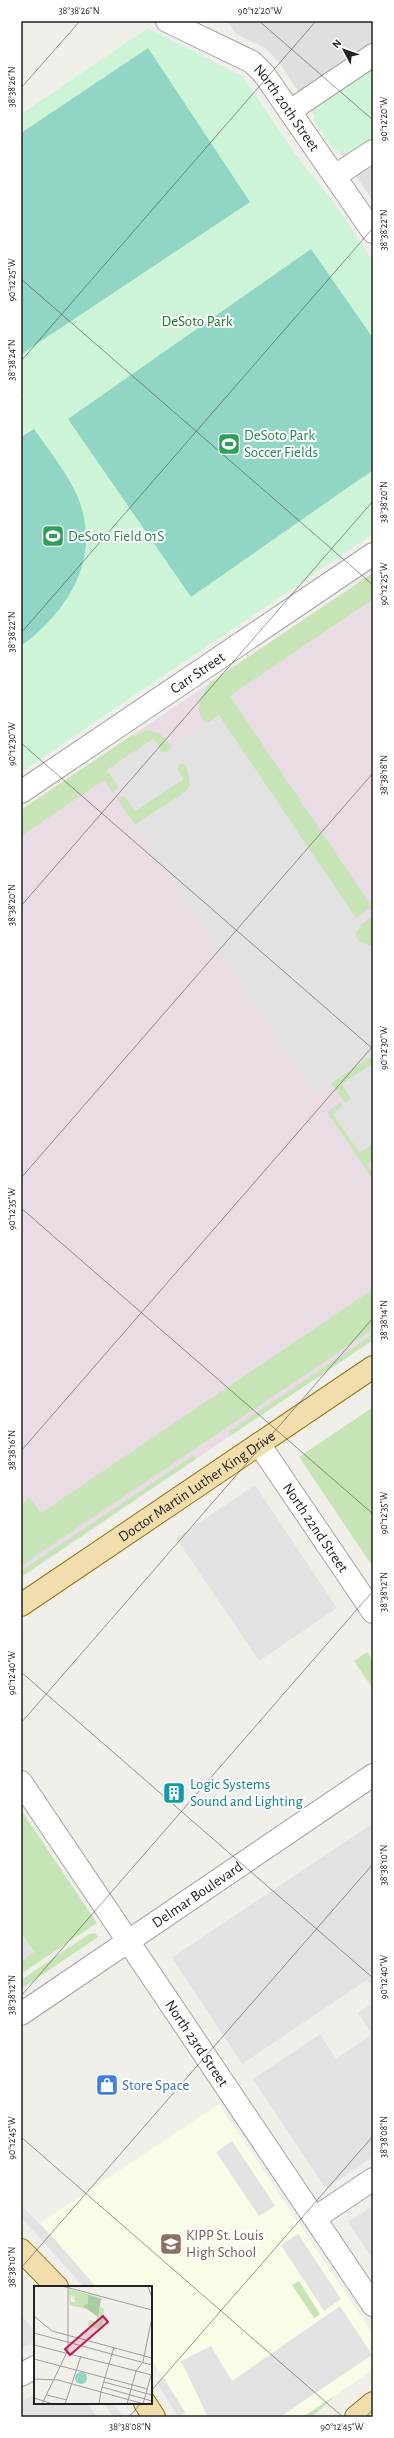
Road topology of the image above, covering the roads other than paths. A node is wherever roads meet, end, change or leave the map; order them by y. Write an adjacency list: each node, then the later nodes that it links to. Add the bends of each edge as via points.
1 (167, 21): 3 (street, North 20th Street, via 252,62 264,74)
2 (373, 55): 3 (street)
3 (290, 111): 5 (street, North 20th Street)
4 (373, 151): 5 (street)
5 (335, 176): 6 (street, North 20th Street)
6 (373, 232)
7 (373, 554): 8 (street, Carr Street)
8 (21, 792)
9 (373, 1367): 10 (main road, Doctor Martin Luther King Drive)
10 (259, 1444): 11 (main road, Doctor Martin Luther King Drive); 12 (street, North 22nd Street)
11 (21, 1604)
12 (373, 1612)
13 (373, 1775): 15 (street, Delmar Boulevard)
14 (21, 1782): 15 (street, North 23rd Street)
15 (128, 1941): 16 (street, Delmar Boulevard); 18 (street, North 23rd Street)
16 (21, 2014)
17 (373, 2179): 18 (street)
18 (315, 2218): 21 (street, North 23rd Street)
19 (21, 2250): 20 (main road)
20 (56, 2286)
21 (373, 2305)
22 (34, 2368): 23 (street)
23 (21, 2375)
24 (373, 2403): 27 (main road)
25 (146, 2404): 26 (main road)
26 (154, 2417)
27 (356, 2417)

